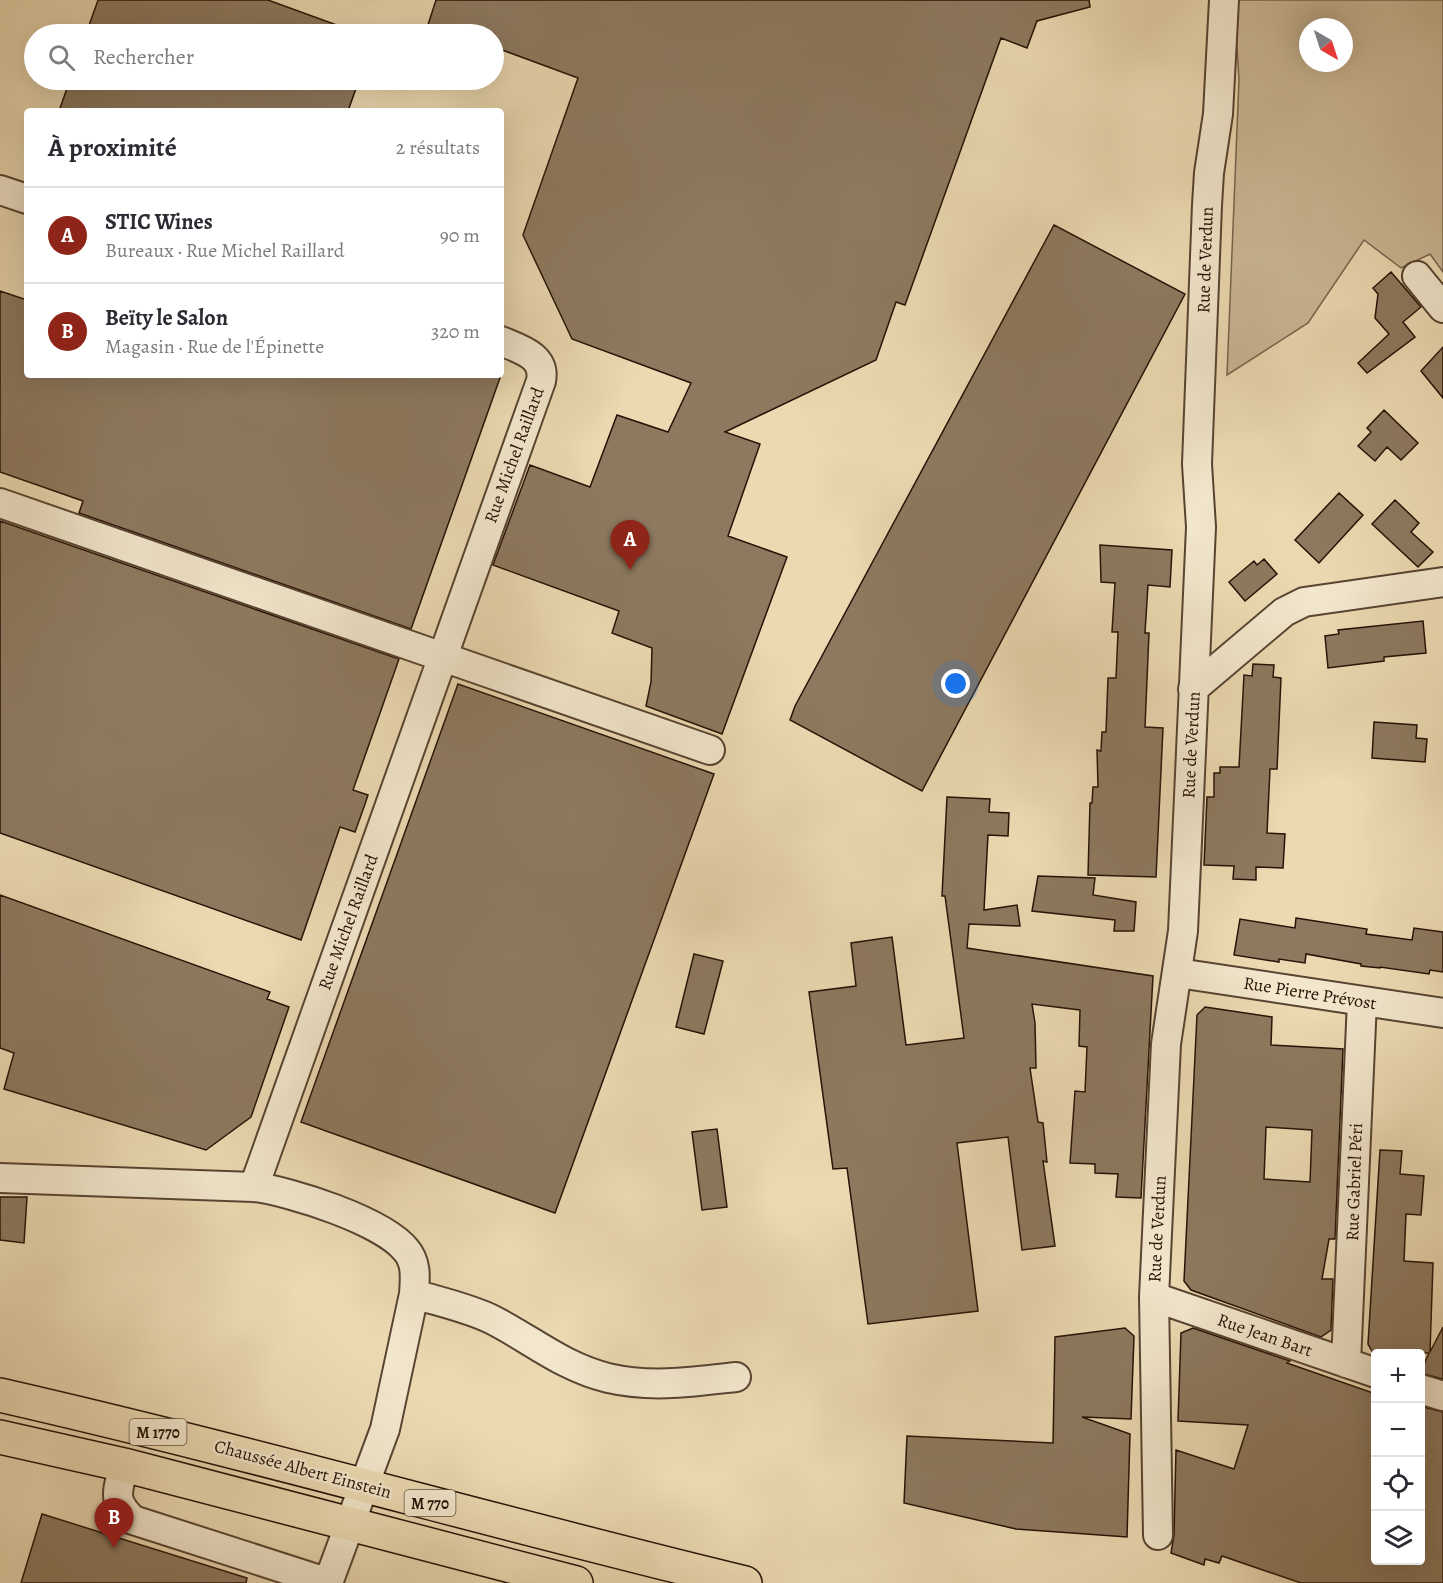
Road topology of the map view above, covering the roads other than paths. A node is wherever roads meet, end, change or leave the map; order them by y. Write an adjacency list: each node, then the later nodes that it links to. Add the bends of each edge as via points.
1 (1224, 0): 10 (street, Rue de Verdun, via 1218,114 1207,205 1197,464 1201,527)
2 (0, 189): 3 (street)
3 (24, 198)
4 (1417, 276): 5 (street)
5 (1443, 308)
6 (504, 342): 9 (street, Rue Michel Raillard, via 532,356 541,366 542,374)
7 (0, 503): 9 (street)
8 (1443, 582): 10 (street, via 1304,602 1284,612)
9 (442, 657): 11 (street); 16 (street, Rue Michel Raillard)
10 (1193, 689): 12 (street, Rue de Verdun)
11 (710, 750)
12 (1178, 973): 13 (street, Rue Pierre Prévost); 18 (street, Rue de Verdun, via 1166,1044)
13 (1362, 1000): 14 (street, Rue Pierre Prévost); 19 (street, Rue Gabriel Péri)
14 (1443, 1013)
15 (0, 1178): 16 (street)
16 (254, 1187): 17 (street, via 288,1193 358,1219 388,1235 413,1261)
17 (414, 1294): 21 (street, via 491,1318 551,1356 606,1377 672,1385); 27 (street, via 385,1429)
18 (1155, 1298): 19 (street, Rue Jean Bart); 29 (street, Rue de Verdun)
19 (1346, 1363): 20 (street, Rue Jean Bart)
20 (1371, 1371)
21 (736, 1377)
22 (1425, 1391): 24 (street)
23 (0, 1395): 27 (main road, Chaussée Albert Einstein / M 1770)
24 (1443, 1396)
25 (0, 1437): 26 (main road, M 1770)
26 (124, 1465): 28 (main road, M 1770); 31 (street, via 117,1496 122,1509 133,1520)
27 (365, 1485): 28 (street); 32 (main road, Chaussée Albert Einstein / M 770)
28 (351, 1525): 30 (main road, M 1770); 31 (street)
29 (1158, 1535)
30 (572, 1582)
31 (328, 1583)
32 (745, 1583)

